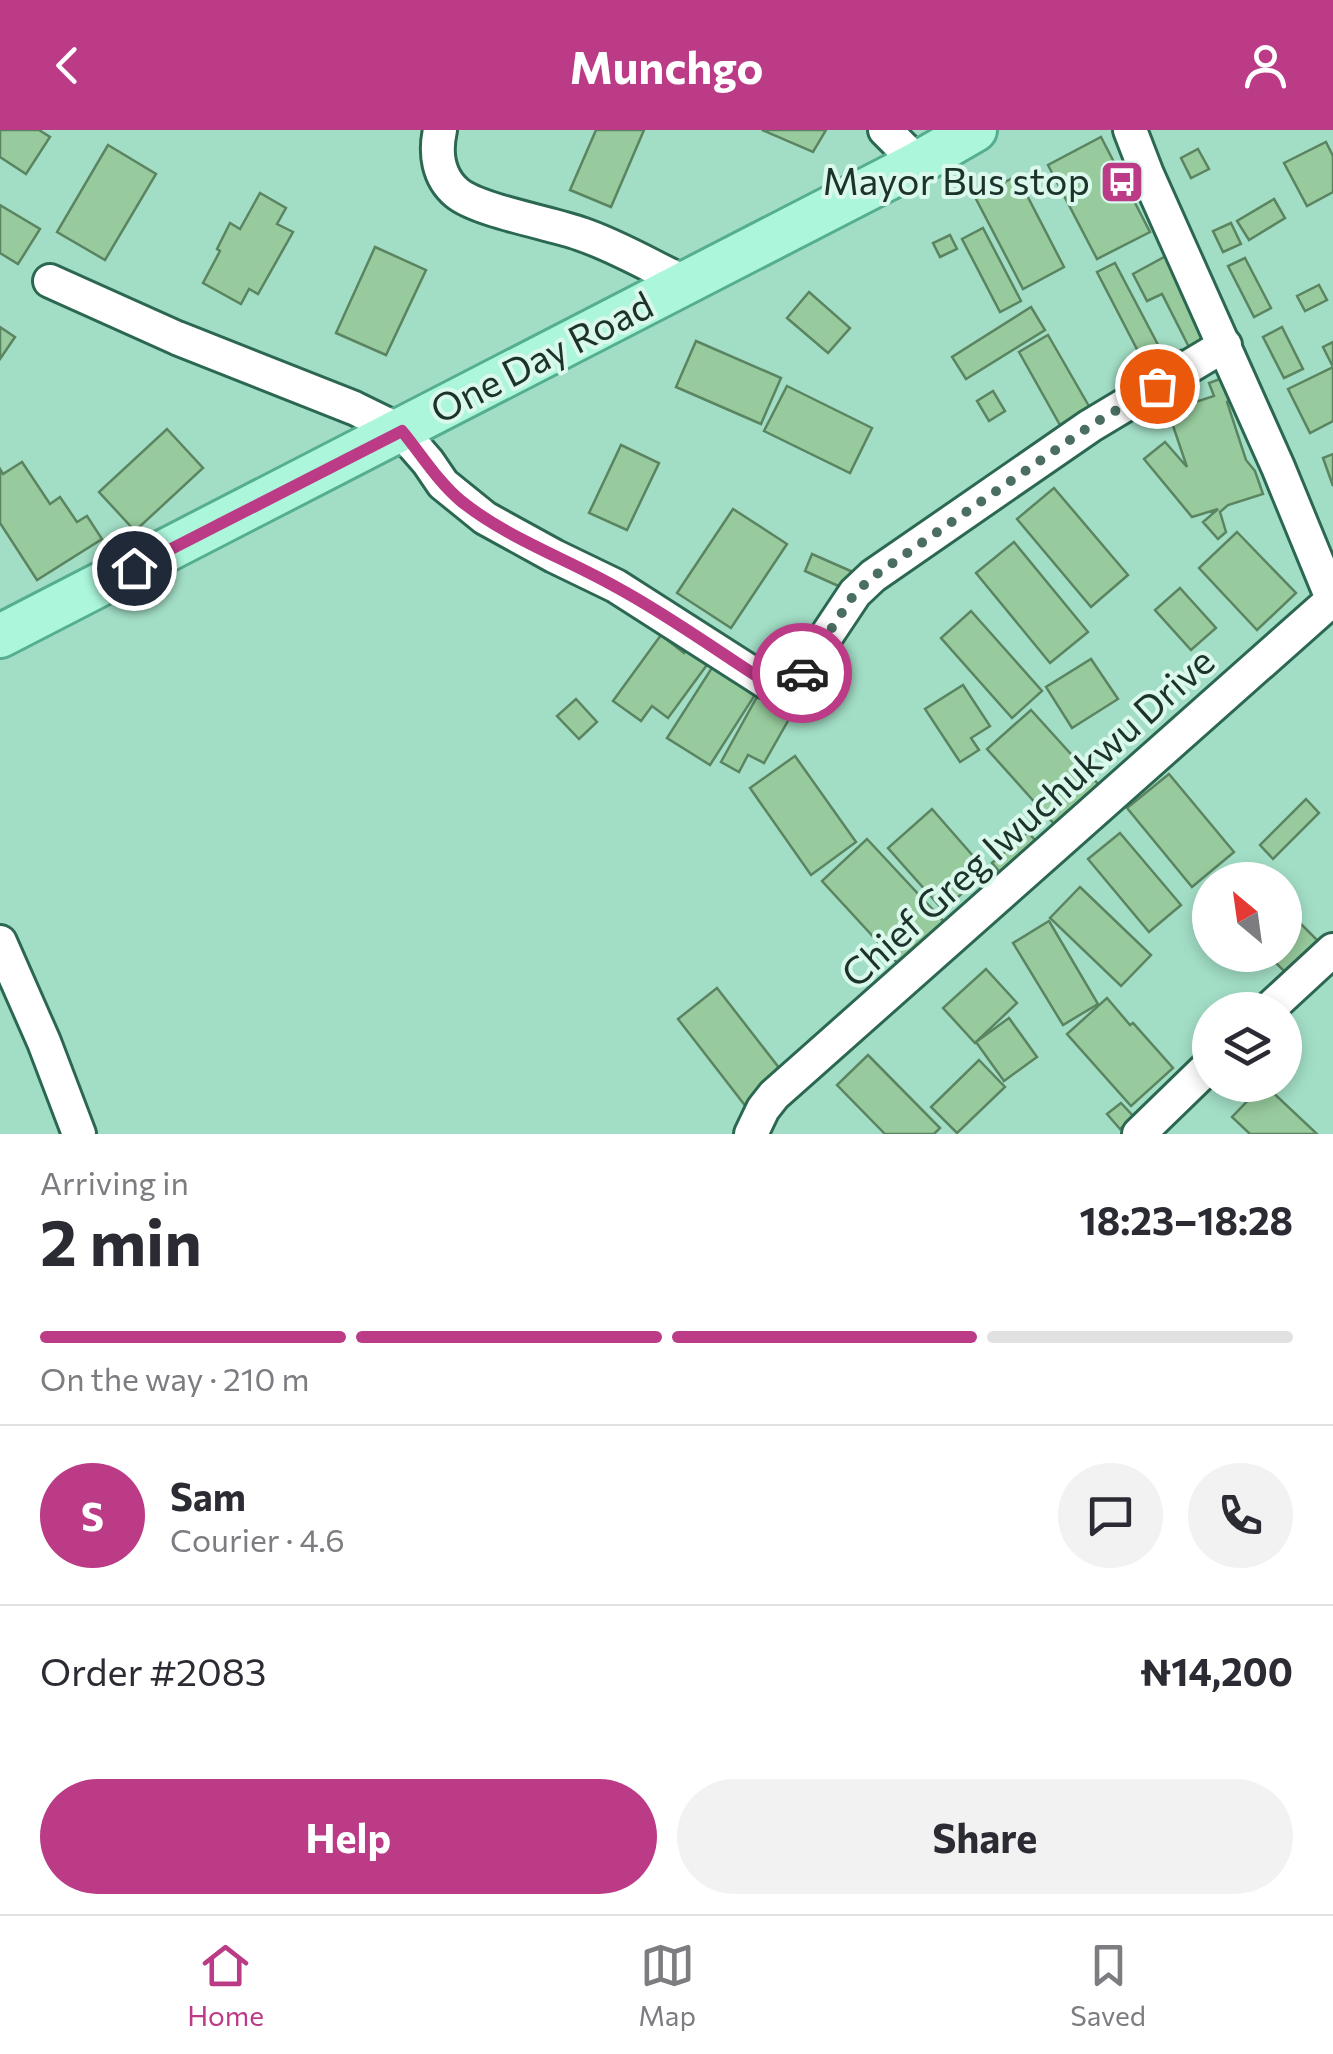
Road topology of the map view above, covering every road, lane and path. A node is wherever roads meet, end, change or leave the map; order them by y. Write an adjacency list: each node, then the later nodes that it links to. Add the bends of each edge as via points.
1 (440, 130): 7 (street, via 438,165 459,194 584,234)
2 (885, 130): 5 (street)
3 (975, 130): 5 (main road, One Day Road)
4 (1130, 130): 8 (street)
5 (918, 163): 7 (main road, One Day Road)
6 (50, 281): 9 (street)
7 (686, 283): 9 (main road, One Day Road)
8 (1224, 345): 9 (street, via 1090,426 874,576 855,593 795,683 783,687 616,586 484,518 442,484); 10 (street)
9 (402, 431): 11 (main road, One Day Road)
10 (1333, 600): 17 (street, Chief Greg Iwuchukwu Drive, via 774,1094)
11 (0, 636)
12 (0, 942): 16 (street)
13 (1333, 950): 14 (street)
14 (1288, 992)
15 (1192, 1082): 18 (street)
16 (79, 1134)
17 (752, 1134)
18 (1139, 1134)

